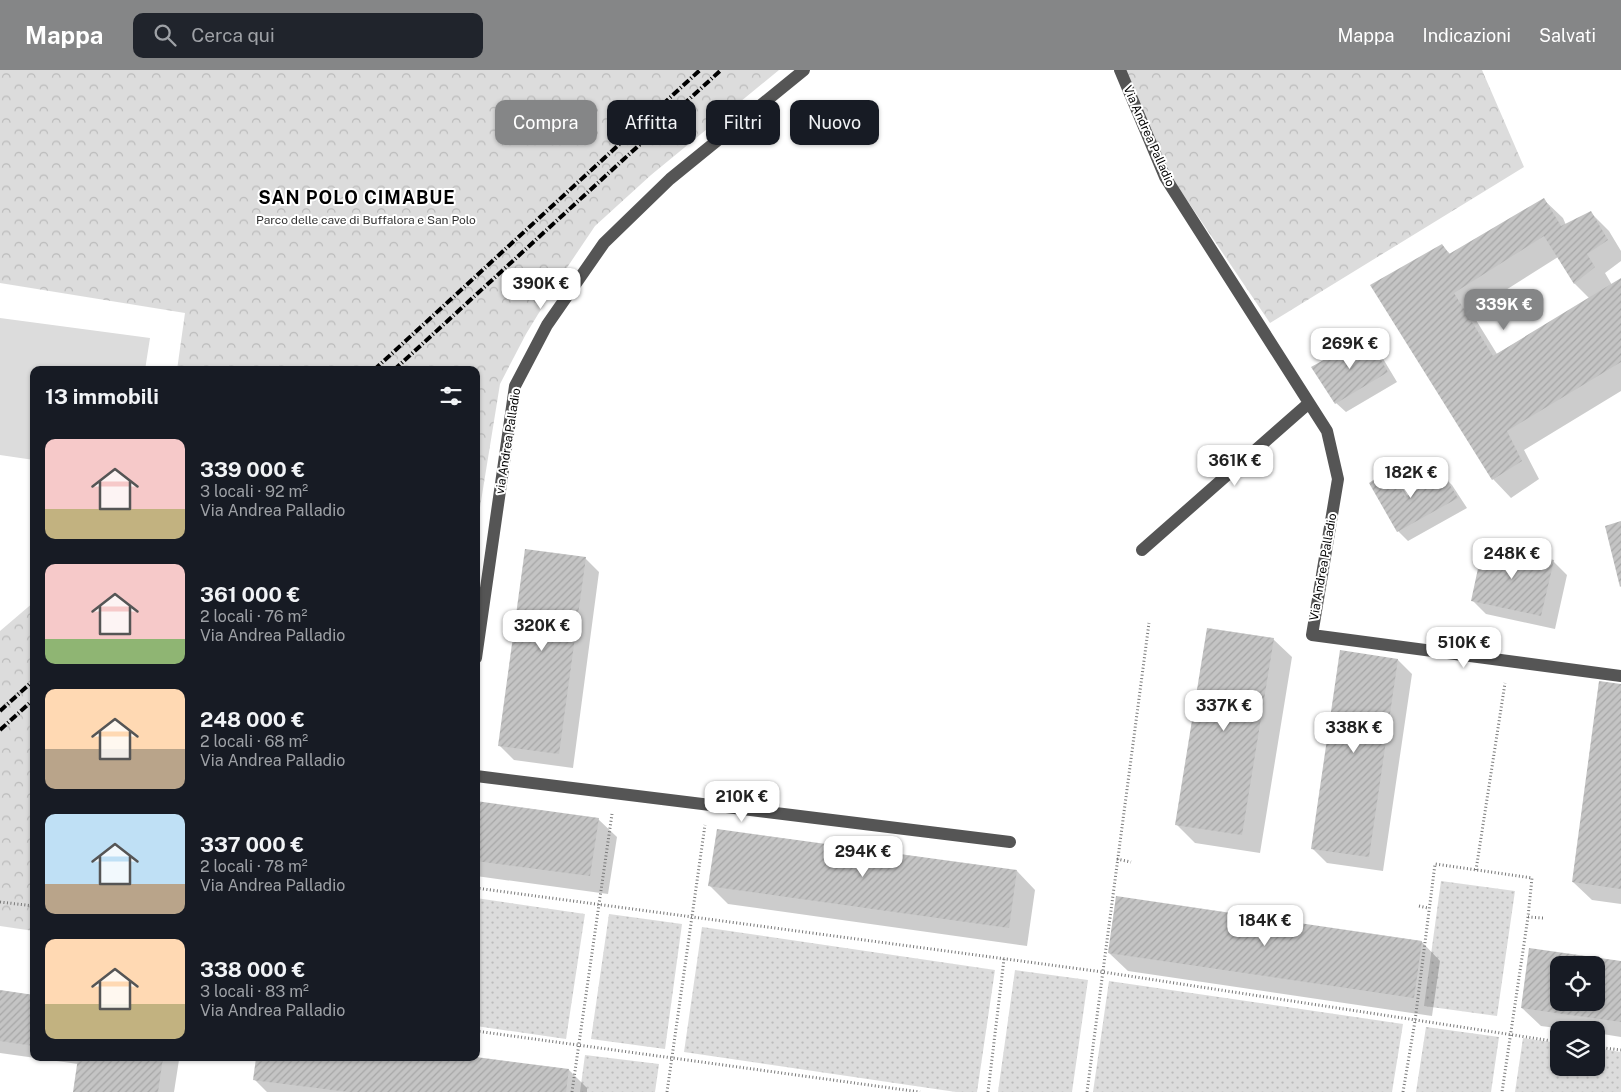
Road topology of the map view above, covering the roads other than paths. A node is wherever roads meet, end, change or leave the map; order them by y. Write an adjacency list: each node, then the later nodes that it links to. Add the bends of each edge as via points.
1 (804, 70): 5 (street, via Andrea Palladio, via 670,179 604,243 547,325 515,386)
2 (1120, 70): 3 (street, Via Andrea Palladio, via 1165,177)
3 (1309, 403): 4 (street); 6 (street, Via Andrea Palladio, via 1327,431 1338,479 1312,635)
4 (1142, 550)
5 (480, 630)
6 (1621, 676)
7 (480, 777): 8 (street)
8 (1010, 842)

